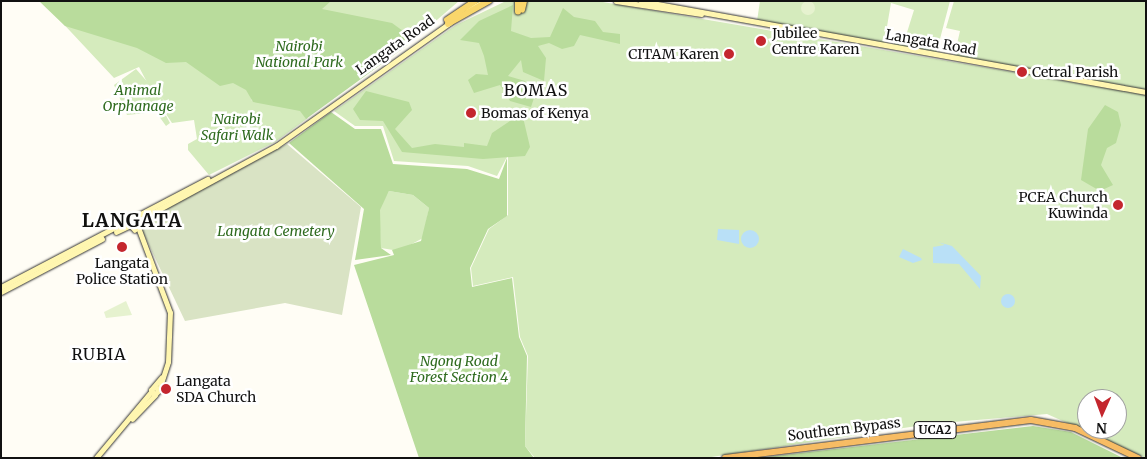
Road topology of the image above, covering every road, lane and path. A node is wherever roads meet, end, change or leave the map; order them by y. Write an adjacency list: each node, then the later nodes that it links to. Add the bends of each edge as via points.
1 (470, 1): 10 (main road)
2 (474, 1): 10 (main road)
3 (495, 1): 8 (main road)
4 (518, 1): 5 (main road, via 520,11)
5 (524, 1)
6 (616, 1): 9 (main road, Langata Road)
7 (640, 1): 9 (main road, Langata Road)
8 (484, 2): 10 (main road); 10 (main road, Langata Road)
9 (712, 15): 11 (main road, Langata Road)
10 (447, 22): 12 (main road, Langata Road, via 276,146); 12 (main road, Langata Road, via 277,143 144,212)
11 (1146, 92)
12 (135, 224): 13 (main road); 13 (main road, Langata Road); 14 (main road, Langata Road); 17 (main road, via 160,282 168,323 165,365); 17 (main road, via 168,301 170,347)
13 (125, 228): 14 (main road, Langata Road)
14 (72, 253): 15 (main road, Langata Road); 16 (main road, Langata Road)
15 (1, 287)
16 (1, 292)
17 (158, 389): 18 (main road)
18 (153, 393): 19 (main road); 20 (main road)
19 (96, 458)
20 (100, 458)
21 (725, 458): 24 (highway, Southern Bypass / UCA2, via 1030,420 1075,428)
22 (735, 458): 23 (highway, Southern Bypass / UCA2, via 1026,423 1067,429)
23 (1132, 458)
24 (1138, 458)

